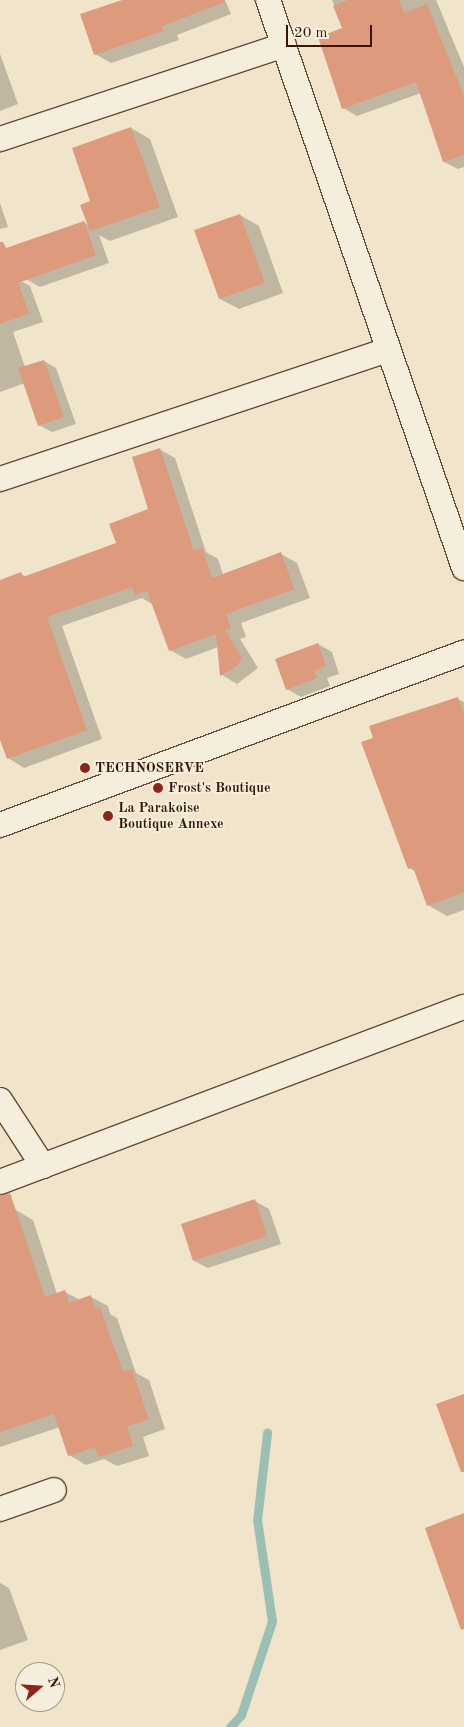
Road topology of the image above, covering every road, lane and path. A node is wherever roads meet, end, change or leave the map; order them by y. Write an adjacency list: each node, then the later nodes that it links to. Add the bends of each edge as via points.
1 (268, 0): 2 (street)
2 (284, 45): 3 (street); 4 (street)
3 (0, 139)
4 (388, 350): 5 (street); 6 (street)
5 (0, 479)
6 (464, 568)
7 (464, 652): 8 (street)
8 (0, 825)
9 (464, 1007): 11 (street)
10 (0, 1100): 11 (street)
11 (43, 1166): 12 (street)
12 (0, 1182)
13 (54, 1490): 14 (street)
14 (0, 1508)

